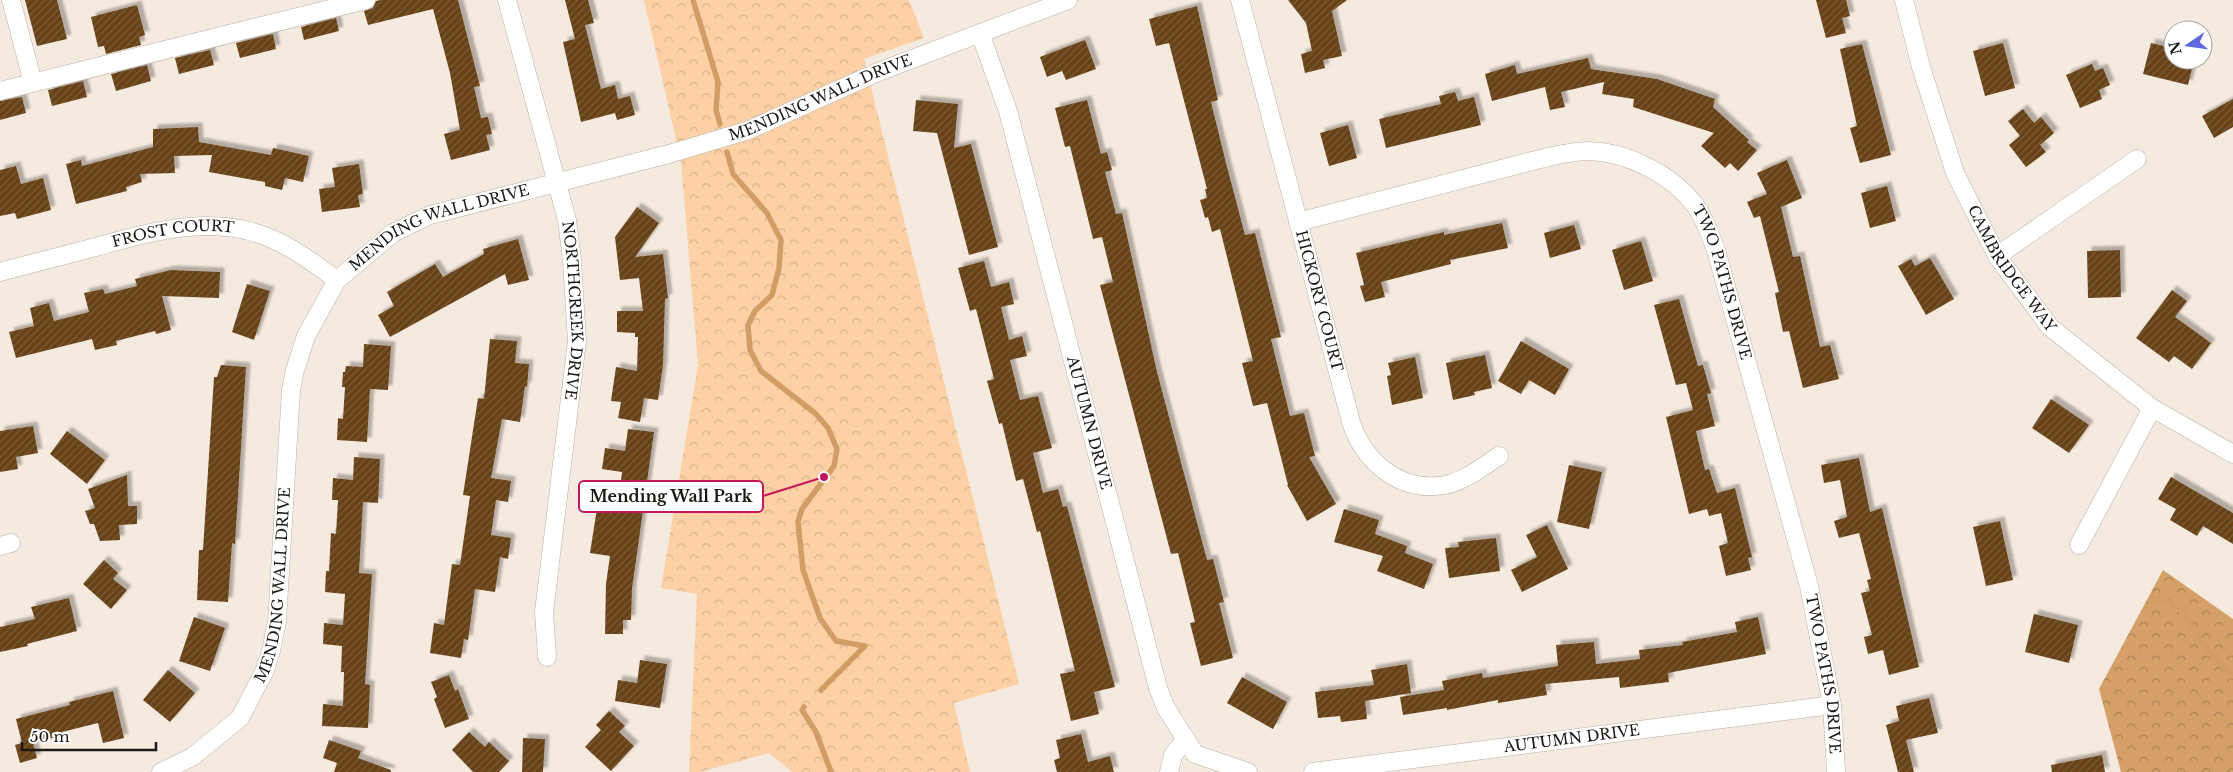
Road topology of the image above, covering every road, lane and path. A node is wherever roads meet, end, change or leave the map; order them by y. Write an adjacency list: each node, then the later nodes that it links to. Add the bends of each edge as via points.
1 (11, 0): 8 (street)
2 (366, 0): 8 (street)
3 (507, 0): 11 (street, NORTHCREEK DRIVE)
4 (1068, 0): 7 (street, MENDING WALL DRIVE)
5 (1240, 0): 12 (street, HICKORY COURT)
6 (1904, 0): 13 (street, CAMBRIDGE WAY, via 1955,174)
7 (980, 33): 11 (street, MENDING WALL DRIVE, via 878,72 749,130); 22 (street, AUTUMN DRIVE, via 1008,111 1158,688)
8 (33, 83): 9 (street)
9 (0, 91)
10 (2137, 159): 13 (street)
11 (558, 183): 15 (street, MENDING WALL DRIVE, via 446,210 411,223 393,232); 20 (street, NORTHCREEK DRIVE, via 572,260 577,340 544,612)
12 (1298, 222): 18 (street, HICKORY COURT, via 1351,422 1368,456 1386,473 1403,482 1432,486 1460,480); 21 (street, TWO PATHS DRIVE, via 1573,152 1610,154 1634,161 1653,169 1676,187 1695,205 1716,250 1809,586)
13 (1997, 256): 16 (street, CAMBRIDGE WAY, via 2050,326)
14 (0, 272): 15 (street, FROST COURT, via 153,232 223,226 269,238 305,257)
15 (337, 280): 24 (street, MENDING WALL DRIVE, via 306,336 291,390 277,621 265,670 240,718 192,757)
16 (2152, 408): 17 (street, CAMBRIDGE WAY); 19 (street)
17 (2233, 454)
18 (1499, 456)
19 (2079, 545)
20 (547, 657)
21 (1832, 705): 27 (street, AUTUMN DRIVE); 28 (street, TWO PATHS DRIVE)
22 (1186, 740): 23 (street, AUTUMN DRIVE, via 1195,754); 25 (street, via 1173,755)
23 (1216, 767): 26 (street, AUTUMN DRIVE)
24 (161, 772)
25 (1169, 772)
26 (1248, 772)
27 (1313, 772)
28 (1836, 772)

